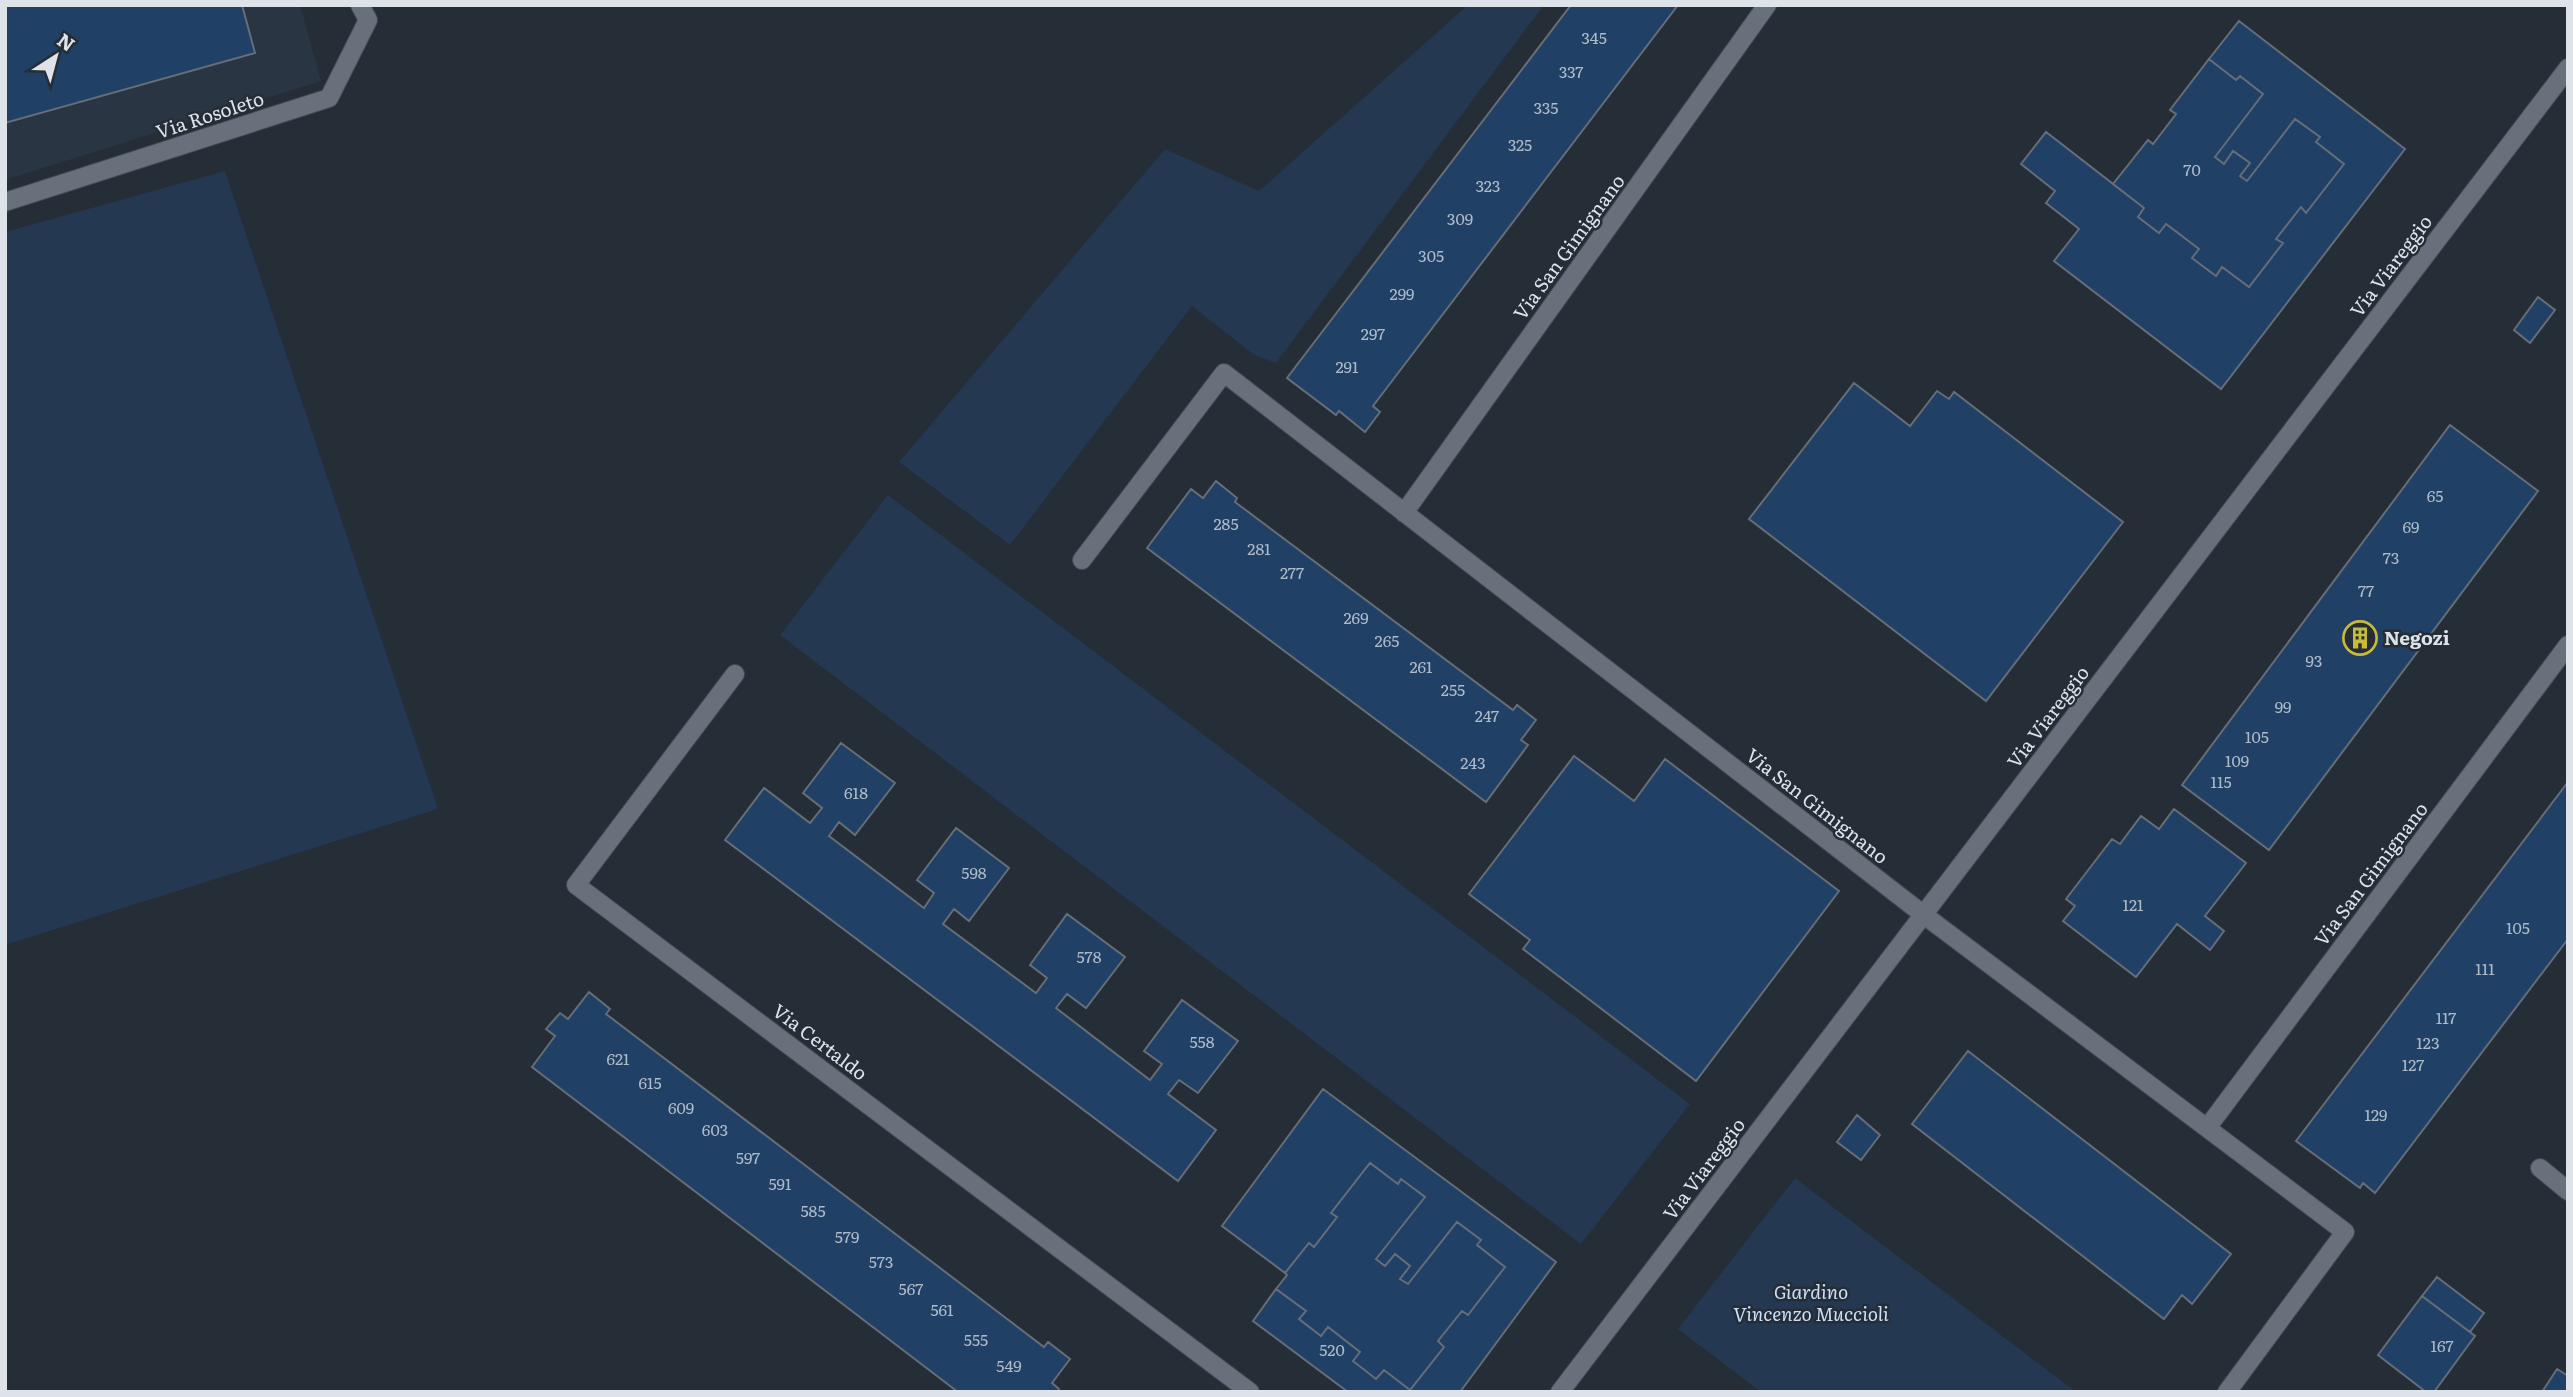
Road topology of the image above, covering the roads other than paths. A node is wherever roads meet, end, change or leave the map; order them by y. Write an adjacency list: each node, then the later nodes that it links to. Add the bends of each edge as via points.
1 (360, 5): 4 (street, Via Rosoleto, via 368,20 329,98)
2 (1767, 5): 5 (street, Via San Gimignano)
3 (2568, 68): 9 (street, Via Viareggio)
4 (5, 202)
5 (1404, 513): 6 (street, Via San Gimignano, via 1224,373); 9 (street, Via San Gimignano)
6 (1082, 560)
7 (2568, 645): 10 (street, Via San Gimignano)
8 (735, 674): 13 (street, Via Certaldo, via 576,885)
9 (1924, 915): 10 (street, Via San Gimignano); 14 (street, Via Viareggio)
10 (2207, 1128): 15 (street, Via San Gimignano, via 2345,1232)
11 (2540, 1168): 12 (street)
12 (2568, 1191)
13 (1250, 1392)
14 (1560, 1392)
15 (2227, 1392)

